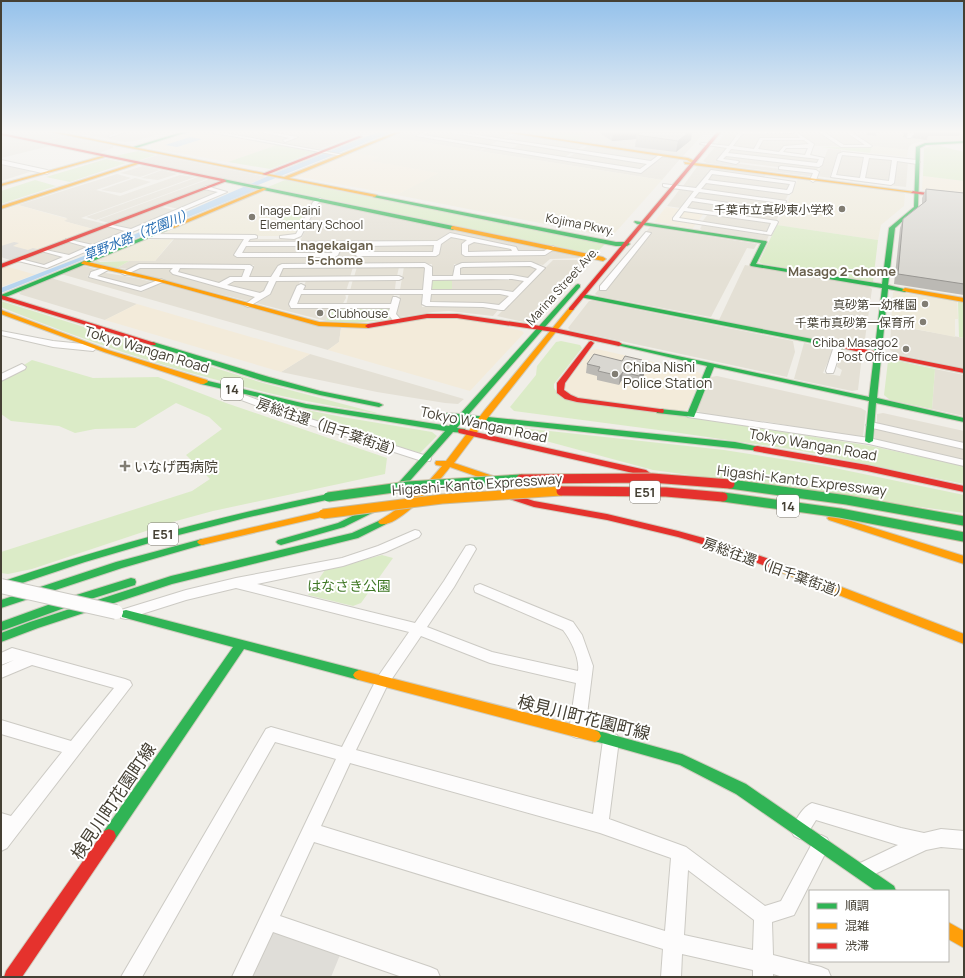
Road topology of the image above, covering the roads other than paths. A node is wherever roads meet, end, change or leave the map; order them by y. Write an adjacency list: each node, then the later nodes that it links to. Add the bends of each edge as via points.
1 (28, 178): 19 (main road)
2 (43, 178): 19 (main road)
3 (49, 178): 20 (main road)
4 (94, 178): 20 (main road)
5 (209, 178): 17 (main road)
6 (290, 178): 43 (main road, Kojima Pkwy.)
7 (677, 178): 21 (main road, Marina Street Ave.)
8 (707, 178): 18 (street)
9 (781, 178): 18 (street, via 793,183 789,192)
10 (803, 178): 14 (main road)
11 (839, 178): 16 (street)
12 (892, 178): 15 (street, via 891,183)
13 (916, 178): 25 (main road)
14 (813, 179): 16 (main road); 25 (main road)
15 (862, 179): 16 (street)
16 (848, 180): 25 (main road)
17 (225, 181): 22 (main road); 23 (main road)
18 (705, 181): 24 (street)
19 (1, 184)
20 (69, 186): 29 (main road)
21 (670, 186): 24 (street); 32 (main road, Marina Street Ave.); 33 (main road, Marina Street Ave.)
22 (206, 188): 34 (main road); 36 (street, via 224,192)
23 (263, 188): 28 (main road); 38 (main road)
24 (698, 190): 27 (street); 27 (street, via 784,202 780,212)
25 (916, 192): 26 (main road); 69 (main road, via 914,210 892,228)
26 (964, 198)
27 (691, 199): 30 (street)
28 (320, 200): 39 (street, via 316,202 299,235); 48 (main road)
29 (1, 208)
30 (684, 209): 31 (street); 35 (street, via 675,220)
31 (707, 212): 35 (street); 35 (street, via 774,222 769,234)
32 (634, 221): 33 (main road); 43 (main road, Marina Street Ave.)
33 (644, 223): 35 (main road); 43 (main road, Marina Street Ave.)
34 (109, 225): 36 (street); 40 (main road)
35 (698, 227): 69 (main road, via 764,242 753,265)
36 (132, 231): 47 (street)
37 (648, 233): 70 (street)
38 (148, 236): 39 (street); 54 (main road)
39 (248, 237): 44 (street)
40 (68, 240): 47 (street); 49 (main road)
41 (472, 240): 42 (street, via 450,235); 50 (street, via 514,248); 50 (street, via 465,244 465,254)
42 (438, 243): 46 (street); 46 (street, via 436,254 357,254)
43 (621, 243): 52 (main road, Marina Street Ave.); 76 (main road, Marina Street Ave.)
44 (244, 244): 45 (street); 45 (street, via 237,255 335,255)
45 (339, 244): 46 (street)
46 (360, 244)
47 (94, 247): 51 (street)
48 (553, 248): 50 (street, via 545,254); 52 (main road)
49 (43, 250): 51 (street); 53 (main road)
50 (516, 254)
51 (70, 257): 53 (street, via 45,267)
52 (603, 259): 83 (main road, Marina Street Ave.)
53 (16, 260): 56 (main road)
54 (84, 263): 58 (main road); 77 (main road)
55 (402, 265): 61 (street); 62 (street, via 428,266); 65 (street, via 285,266 280,267)
56 (1, 266)
57 (178, 267): 59 (street, via 139,266); 64 (street, via 250,267); 68 (street, via 175,273)
58 (106, 269): 59 (main road); 67 (street, via 94,274 93,277 141,289)
59 (125, 273): 67 (main road)
60 (304, 278): 61 (street); 65 (street); 72 (street)
61 (399, 278): 73 (street)
62 (428, 278): 63 (street); 71 (street)
63 (456, 278): 66 (street, via 512,277); 66 (street, via 457,267 462,265 541,266 542,268)
64 (244, 279): 65 (street); 68 (street, via 230,279)
65 (274, 279): 75 (street, via 267,292)
66 (529, 280): 74 (street)
67 (161, 281): 79 (main road)
68 (220, 285): 75 (street)
69 (886, 287): 78 (main road); 89 (main road)
70 (603, 288)
71 (427, 291): 73 (street); 74 (street, via 500,292); 74 (street, via 426,302 430,305 483,305 502,308)
72 (298, 292): 73 (street); 80 (street, via 293,304 298,307)
73 (397, 292): 80 (street)
74 (515, 295)
75 (261, 296): 79 (street)
76 (582, 296): 85 (main road, Marina Street Ave.); 87 (main road)
77 (1, 297): 97 (main road, Tokyo Wangan Road / 14, via 281,383)
78 (964, 300)
79 (248, 305): 82 (main road, via 305,321 339,326)
80 (394, 306): 82 (street, via 392,314)
81 (1, 312): 88 (main road, Tokyo Wangan Road / 14)
82 (398, 321): 83 (main road, via 456,315)
83 (539, 330): 85 (main road); 100 (main road, Marina Street Ave.)
84 (1, 332): 88 (street, via 53,344)
85 (552, 333): 86 (main road); 91 (main road); 101 (main road, Marina Street Ave.)
86 (591, 344): 91 (main road); 99 (main road, via 561,383 560,391 568,397)
87 (838, 346): 89 (main road); 92 (street)
88 (96, 348): 95 (main road, Tokyo Wangan Road / 14)
89 (878, 354): 93 (main road); 96 (main road)
90 (22, 367): 94 (street)
91 (710, 367): 96 (main road); 99 (main road)
92 (830, 371)
93 (964, 371)
94 (1, 378)
95 (190, 378): 105 (main road, Tokyo Wangan Road / 14, via 302,406); 109 (street, 房総往還（旧千葉街道）, via 298,418)
96 (873, 403): 102 (main road); 103 (main road); 104 (main road)
97 (389, 408)
98 (428, 413): 100 (main road, Tokyo Wangan Road)
99 (691, 415): 107 (street)
100 (460, 418): 101 (main road, Tokyo Wangan Road); 105 (main road, Marina Street Ave.)
101 (481, 420): 106 (main road, Marina Street Ave.); 112 (main road, Tokyo Wangan Road, via 735,445 867,468)
102 (964, 420)
103 (871, 425): 107 (main road); 108 (street)
104 (964, 426)
105 (450, 429): 106 (main road, Tokyo Wangan Road / 14); 109 (main road, Marina Street Ave.)
106 (471, 434): 111 (main road, Marina Street Ave.); 118 (main road, Tokyo Wangan Road / 14, via 738,493 875,531)
107 (869, 441): 110 (street)
108 (964, 446)
109 (426, 459): 111 (main road, 房総往還（旧千葉街道）); 116 (main road, Marina Street Ave., via 393,495 365,514 335,529)
110 (964, 463)
111 (447, 465): 127 (main road, Marina Street Ave., via 418,498 398,515 355,536 250,559 171,580); 128 (main road, 房総往還（旧千葉街道）, via 458,466 583,512 714,544 754,557)
112 (964, 489)
113 (964, 521): 121 (main road, Higashi-Kanto Expressway / E51, bridge, via 876,502 749,485 648,478 571,477 465,481 328,497 247,513 96,554)
114 (415, 534): 120 (street, via 350,560)
115 (964, 537): 123 (main road, Higashi-Kanto Expressway / E51, bridge, via 794,505 713,496 641,491 499,494 412,501 324,514 248,530 158,553)
116 (273, 544)
117 (470, 549): 126 (street)
118 (964, 560)
119 (141, 579): 125 (main road)
120 (236, 583): 124 (street); 126 (street)
121 (1, 586): 124 (street, bridge)
122 (480, 589): 133 (street, via 568,626 575,635 586,666)
123 (1, 604)
124 (121, 613): 129 (main road, 検見川町花園町線)
125 (1, 627)
126 (419, 629): 133 (street, via 490,657); 134 (street)
127 (1, 638)
128 (964, 639)
129 (241, 644): 134 (main road, 検見川町花園町線); 157 (main road, 検見川町花園町線)
130 (1, 658): 131 (street, via 12,654)
131 (30, 660): 132 (street); 138 (street, via 125,685)
132 (1, 672)
133 (585, 679): 136 (street)
134 (382, 682): 136 (main road, 検見川町花園町線); 139 (street)
135 (1, 727): 138 (street)
136 (577, 731): 137 (main road, 検見川町花園町線)
137 (611, 740): 141 (street); 142 (main road, 検見川町花園町線, via 664,754 711,773 741,789)
138 (75, 749): 140 (street)
139 (346, 755): 141 (street); 143 (street); 158 (street, via 271,734)
140 (8, 823): 145 (street)
141 (600, 824): 148 (street)
142 (800, 830): 146 (street, via 812,811); 147 (main road, 検見川町花園町線)
143 (311, 832): 152 (street); 155 (street)
144 (964, 840): 146 (street, via 940,838)
145 (1, 842)
146 (924, 842): 149 (street)
147 (821, 844): 149 (main road, 検見川町花園町線); 151 (street, via 787,908)
148 (680, 853): 151 (street); 155 (street)
149 (861, 872): 150 (main road, 検見川町花園町線)
150 (888, 890)
151 (763, 916): 156 (street)
152 (269, 921): 159 (street); 160 (street)
153 (949, 931): 154 (main road)
154 (964, 940)
155 (674, 943): 156 (street); 161 (street)
156 (763, 969): 162 (street)
157 (12, 977)
158 (130, 977)
159 (242, 977)
160 (430, 977)
161 (671, 977)
162 (821, 977)

